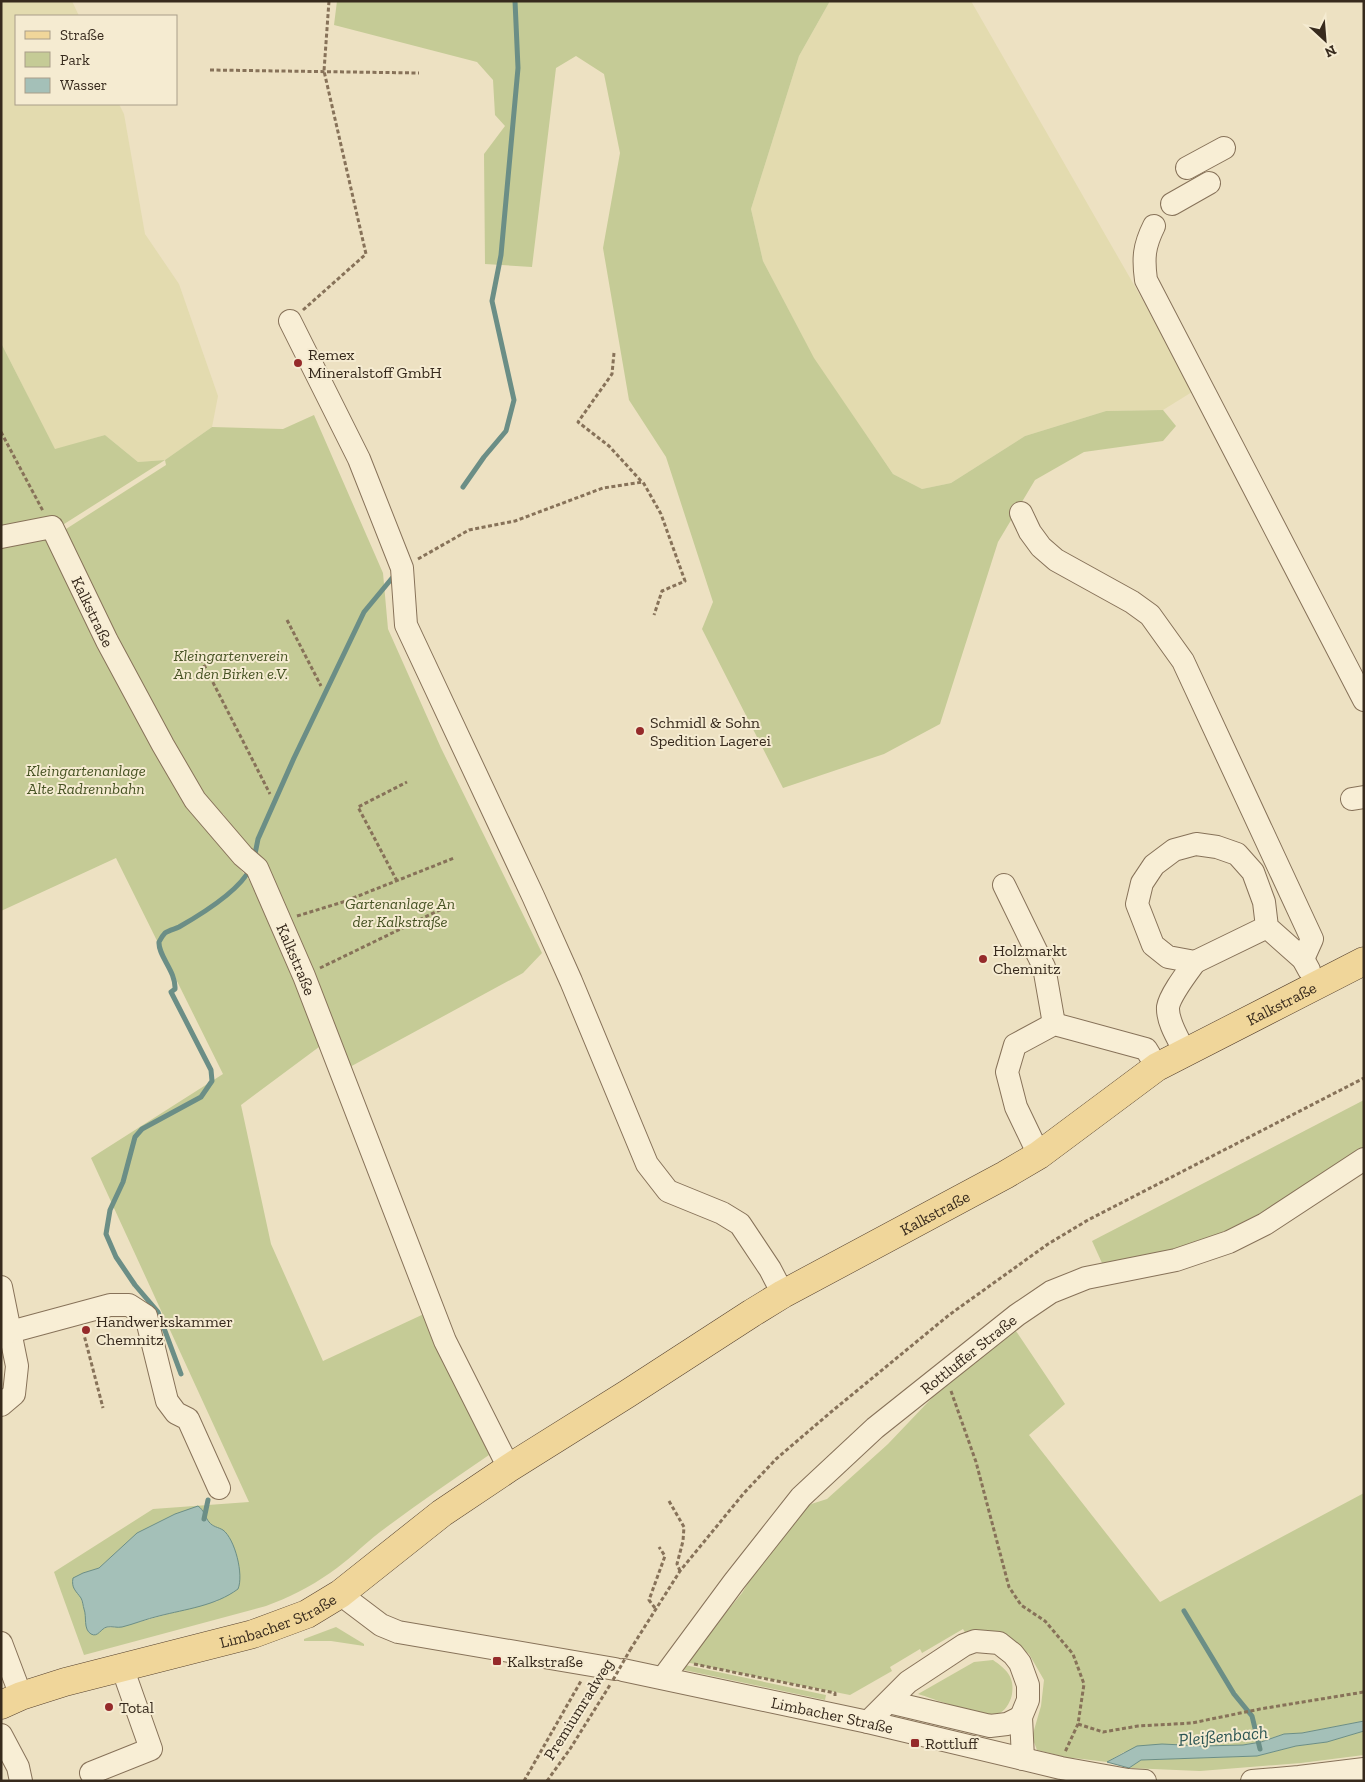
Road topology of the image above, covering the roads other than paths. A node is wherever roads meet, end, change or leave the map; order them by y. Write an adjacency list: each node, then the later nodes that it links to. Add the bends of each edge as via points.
1 (1224, 148): 2 (street)
2 (1187, 168)
3 (1209, 183): 4 (street)
4 (1172, 204)
5 (1154, 226): 9 (street, via 1144,255 1146,280)
6 (290, 322): 22 (street, via 359,459 402,568 406,625 534,896 647,1164 668,1191 740,1224)
7 (1021, 513): 12 (street, via 1041,547 1056,560 1150,615 1183,661 1312,939)
8 (1, 537): 25 (street, Kalkstraße, via 52,527 107,641 195,800 250,862 281,921 304,976 445,1341)
9 (1364, 700)
10 (1004, 885): 16 (street, via 1044,967)
11 (1267, 927): 12 (street); 14 (street); 14 (street, via 1264,902 1253,872 1237,854 1217,846 1196,844 1174,850 1154,865 1142,883 1137,904 1153,945 1168,957)
12 (1303, 959): 15 (street)
13 (1364, 961): 15 (main road, Kalkstraße)
14 (1195, 962): 17 (street, via 1168,1006 1169,1017)
15 (1316, 985): 17 (main road, Kalkstraße)
16 (1054, 1024): 18 (street, via 1146,1049); 19 (street, via 1015,1045 1007,1072 1016,1107)
17 (1185, 1052): 18 (main road, Kalkstraße)
18 (1157, 1067): 19 (main road, Kalkstraße)
19 (1039, 1154): 22 (main road, Kalkstraße)
20 (1364, 1159): 30 (street, Rottluffer Straße, via 1265,1224 1228,1242 1176,1260 1086,1278 1052,1292 1017,1315 874,1428 801,1497)
21 (1, 1287): 23 (street)
22 (783, 1294): 25 (main road, Kalkstraße)
23 (10, 1332): 24 (street, via 17,1366 14,1394); 26 (street, via 110,1305 128,1305 146,1316 167,1401 176,1413 188,1419)
24 (1, 1405)
25 (509, 1468): 27 (main road, Kalkstraße, via 442,1514)
26 (219, 1488)
27 (340, 1594): 29 (main road, Limbacher Straße, via 307,1614 253,1634); 30 (street, Limbacher Straße, via 381,1626 398,1632 620,1667)
28 (1, 1643): 31 (street, Limbacher Straße)
29 (122, 1667): 31 (main road, Limbacher Straße); 38 (street, via 151,1749)
30 (663, 1678): 34 (street, Limbacher Straße)
31 (11, 1701)
32 (889, 1702): 33 (street, via 990,1726 1007,1724); 33 (street, via 908,1682 964,1645 987,1641 999,1643 1020,1662 1028,1686 1028,1700); 34 (street)
33 (1022, 1717): 36 (street)
34 (868, 1722): 36 (street, Limbacher Straße)
35 (1, 1735): 40 (street, via 18,1767)
36 (1023, 1758): 39 (street, Limbacher Straße)
37 (1364, 1770): 41 (street)
38 (91, 1773)
39 (1134, 1780)
40 (21, 1781)
41 (1252, 1781)

